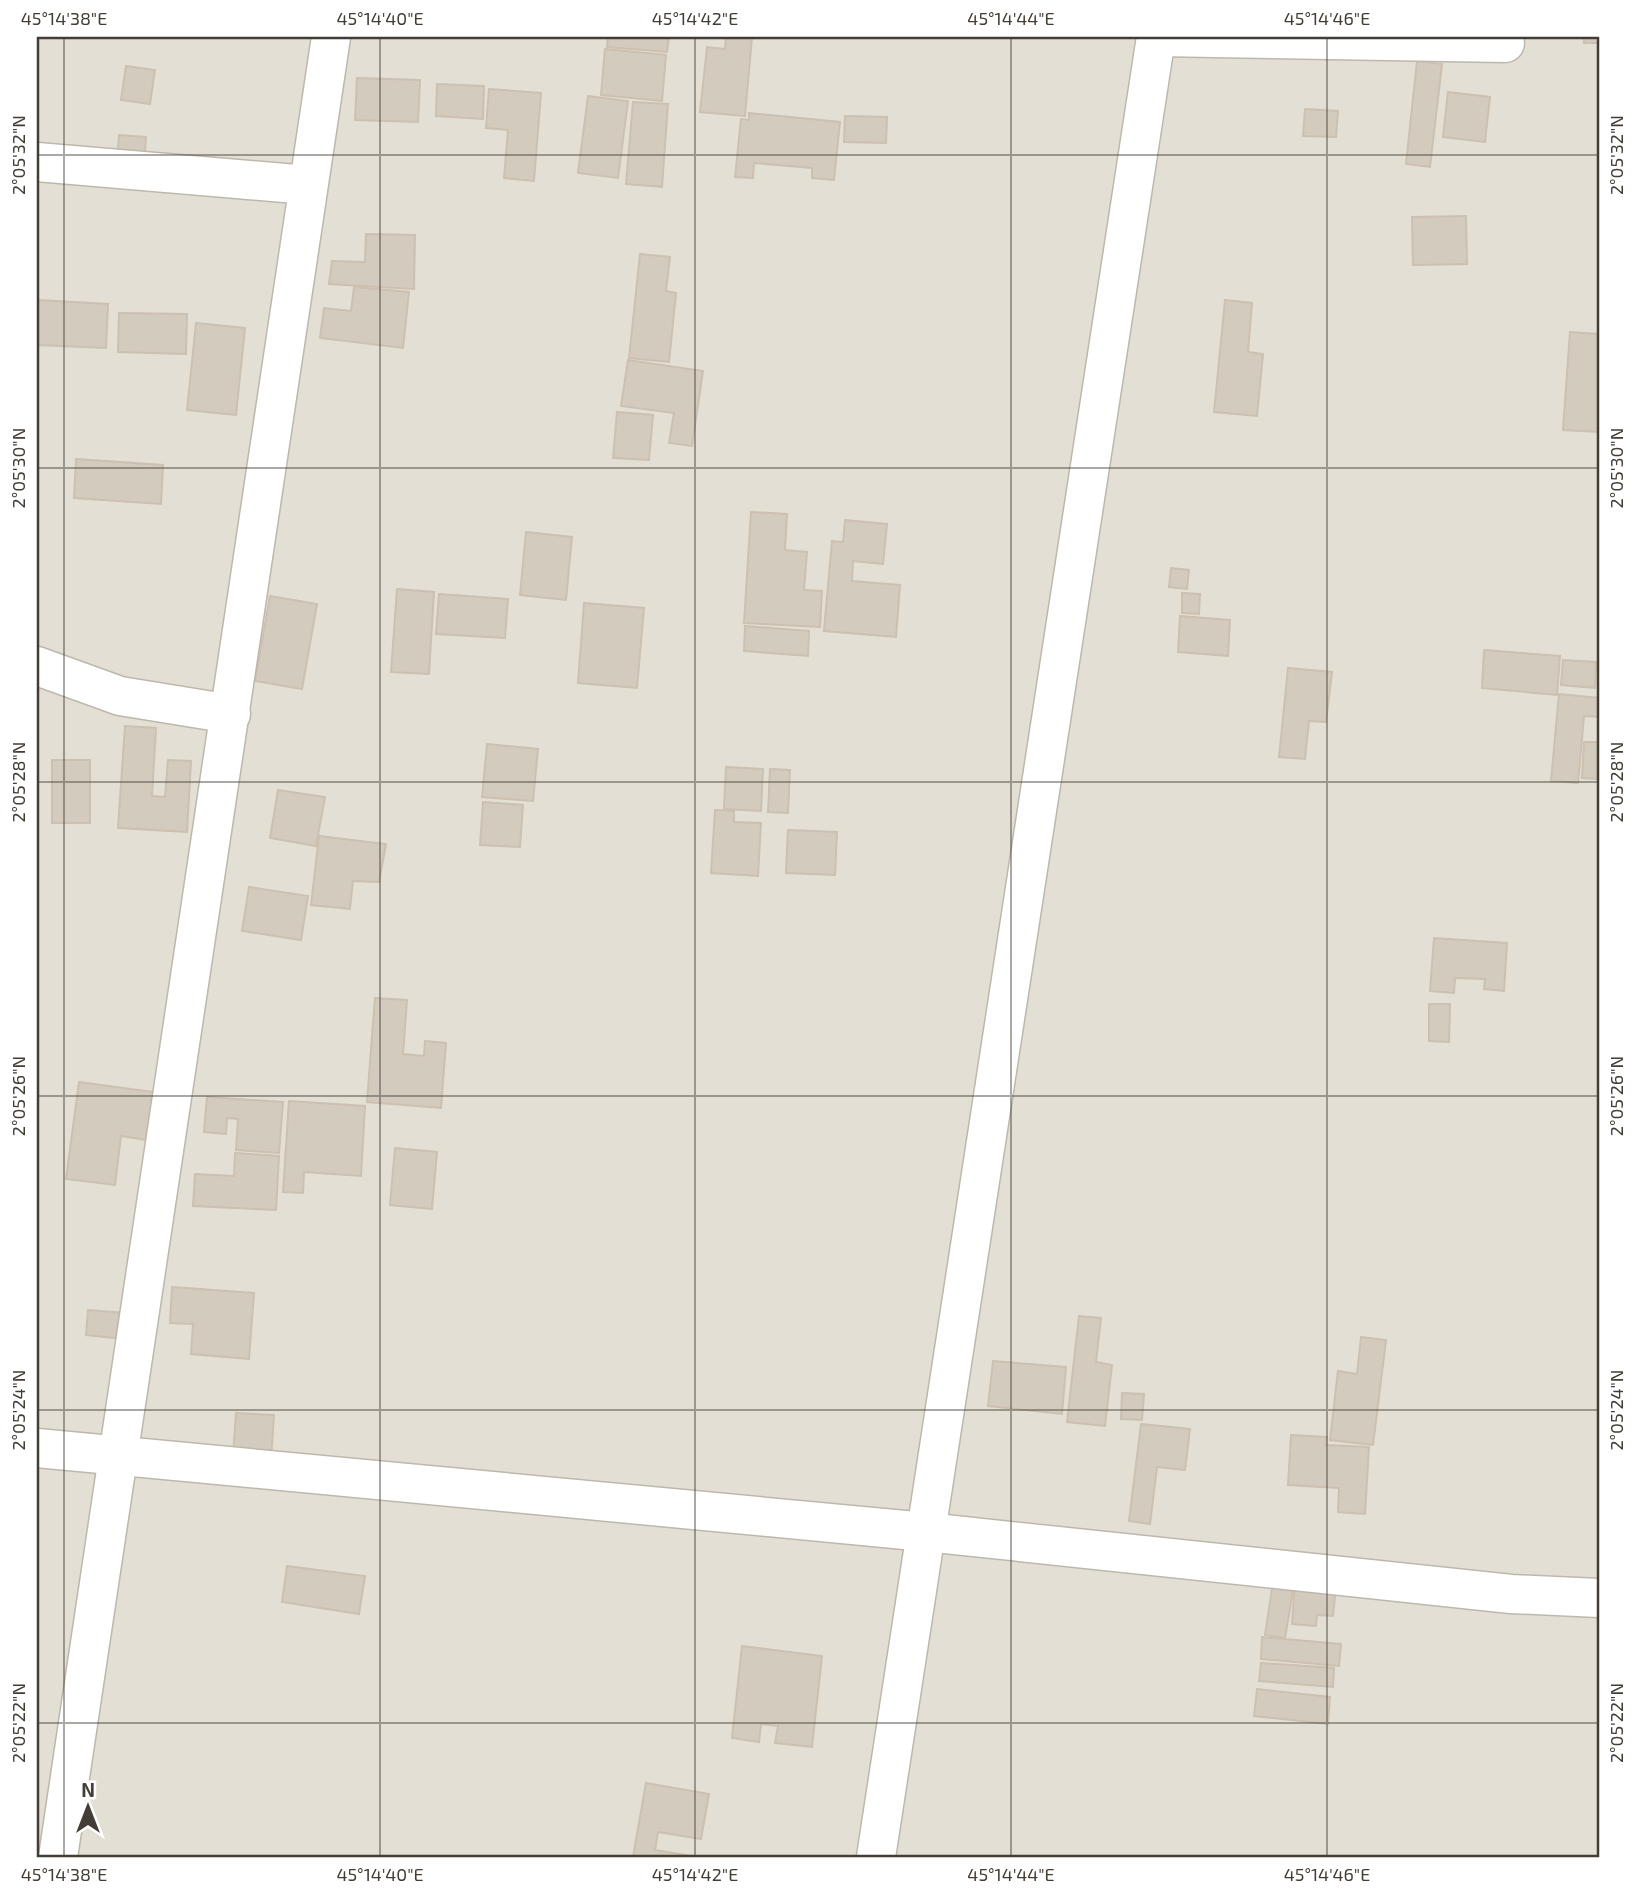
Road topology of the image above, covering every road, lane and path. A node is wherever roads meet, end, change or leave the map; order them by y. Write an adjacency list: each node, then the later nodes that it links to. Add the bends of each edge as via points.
1 (331, 37): 5 (street)
2 (1157, 37): 3 (street); 10 (street)
3 (1505, 43)
4 (37, 162): 5 (street)
5 (308, 185): 7 (street)
6 (37, 666): 7 (street, via 120,696)
7 (231, 714): 9 (street)
8 (37, 1448): 9 (street)
9 (118, 1455): 10 (street); 12 (street)
10 (926, 1532): 11 (street, via 1511,1594); 13 (street)
11 (1599, 1598)
12 (58, 1857)
13 (876, 1857)

